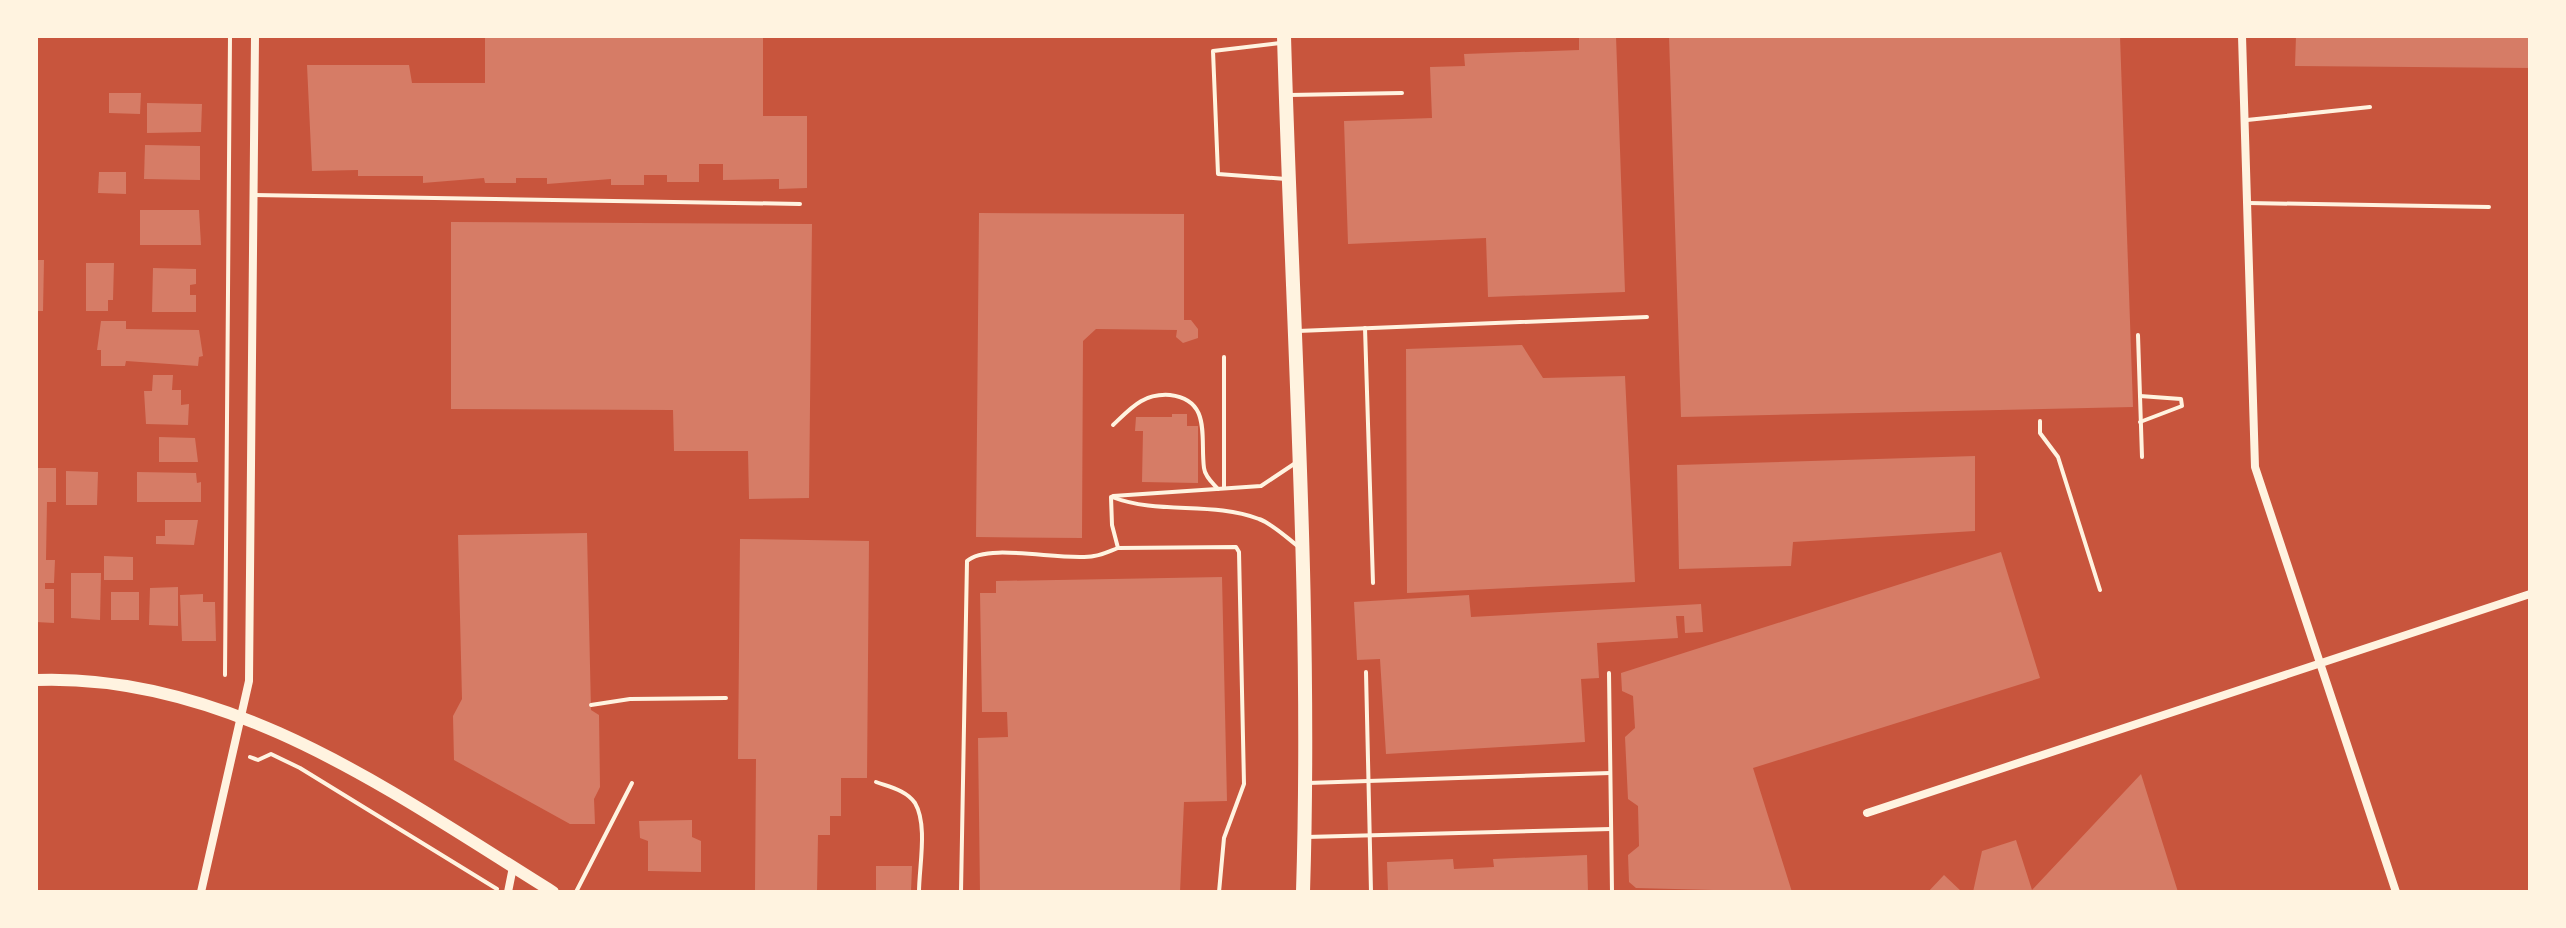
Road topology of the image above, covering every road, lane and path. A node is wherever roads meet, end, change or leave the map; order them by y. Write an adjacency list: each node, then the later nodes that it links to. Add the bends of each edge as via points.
1 (230, 36): 35 (path)
2 (255, 36): 10 (street)
3 (2242, 36): 8 (street)
4 (1284, 40): 6 (highway); 9 (lane, via 1213,51 1218,174)
5 (1402, 93): 6 (lane)
6 (1285, 95): 9 (highway)
7 (2370, 107): 8 (lane)
8 (2244, 120): 11 (street)
9 (1288, 179): 16 (highway)
10 (254, 195): 12 (lane); 39 (street, via 251,643)
11 (2247, 203): 13 (lane); 32 (street, via 2255,467)
12 (800, 204)
13 (2489, 207)
14 (1647, 317): 15 (lane)
15 (1365, 328): 16 (lane); 29 (lane)
16 (1294, 332): 24 (highway)
17 (2138, 335): 19 (path)
18 (1224, 357): 25 (lane)
19 (2140, 396): 21 (path); 21 (path, via 2181,399 2182,406)
20 (2040, 421): 30 (path, via 2040,433 2058,457)
21 (2140, 422): 23 (path)
22 (1113, 425): 25 (lane, via 1140,399 1186,398 1200,414 1204,468)
23 (2142, 457)
24 (1298, 462): 25 (lane, via 1261,486); 28 (highway)
25 (1221, 488): 26 (lane)
26 (1111, 497): 27 (lane); 28 (lane, via 1136,505 1210,509 1261,519)
27 (1118, 548): 57 (lane, via 1093,557 990,555 967,561); 58 (lane, via 1236,547 1239,552 1244,784 1224,838)
28 (1301, 549): 45 (highway)
29 (1373, 583)
30 (2100, 590)
31 (2530, 594): 32 (street)
32 (2320, 665): 46 (street); 62 (street)
33 (1366, 672): 42 (lane)
34 (1609, 673): 41 (lane)
35 (225, 675)
36 (36, 680): 39 (main road, via 142,686)
37 (726, 698): 38 (path)
38 (591, 705)
39 (243, 717): 50 (main road, via 350,770); 51 (street)
40 (250, 757): 52 (path, via 258,760 271,754 300,768)
41 (1610, 773): 42 (lane); 47 (lane)
42 (1369, 781): 45 (lane); 48 (lane)
43 (876, 782): 56 (lane, via 902,791 914,802 920,819)
44 (632, 783): 55 (lane)
45 (1305, 783): 49 (highway)
46 (1867, 813)
47 (1611, 829): 48 (lane); 61 (lane)
48 (1370, 836): 49 (lane); 60 (lane)
49 (1304, 837): 59 (highway)
50 (513, 867): 53 (street); 54 (main road)
51 (201, 892)
52 (502, 892)
53 (508, 892)
54 (553, 892)
55 (576, 892)
56 (919, 892)
57 (961, 892)
58 (1219, 892)
59 (1303, 892)
60 (1371, 892)
61 (1612, 892)
62 (2396, 892)

